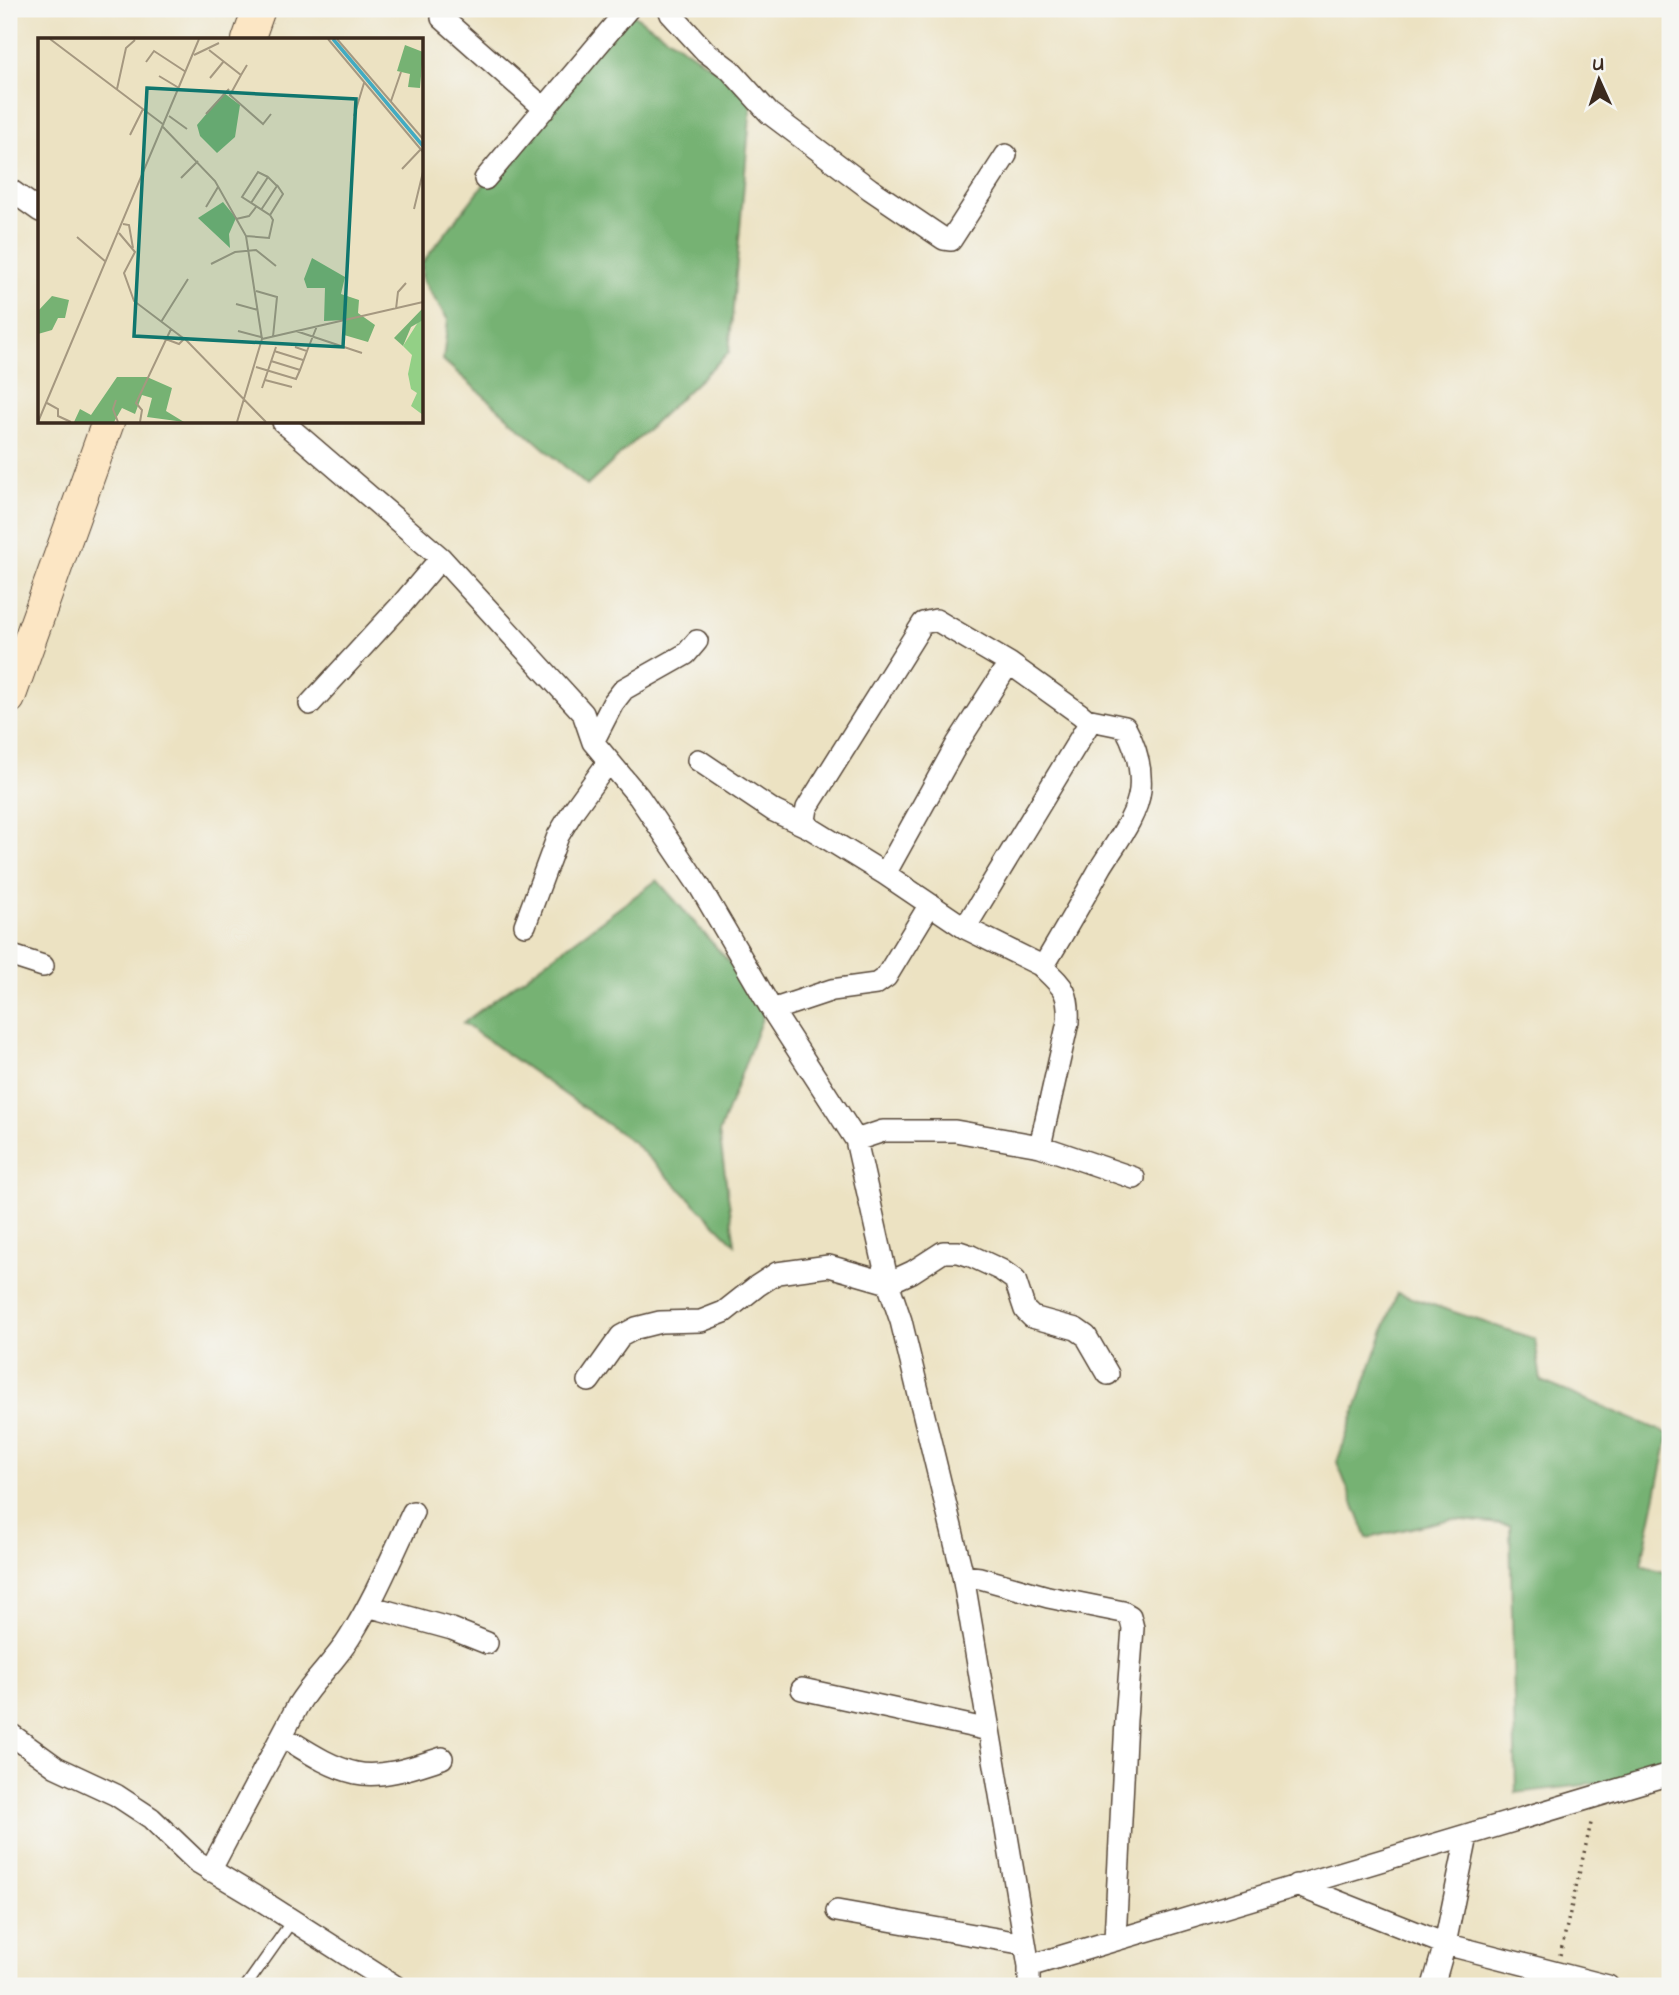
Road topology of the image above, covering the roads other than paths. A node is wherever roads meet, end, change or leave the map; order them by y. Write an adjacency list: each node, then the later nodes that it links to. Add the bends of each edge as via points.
1 (259, 9): 5 (main road)
2 (628, 9): 6 (street)
3 (669, 9): 7 (street, via 769,113 944,239 951,240 957,232)
4 (442, 18): 6 (street)
5 (249, 38)
6 (545, 108): 8 (street)
7 (1006, 155)
8 (485, 180)
9 (9, 189): 10 (street)
10 (38, 210)
11 (107, 424): 16 (main road)
12 (285, 424): 13 (street)
13 (441, 558): 17 (street); 19 (street, via 583,713)
14 (697, 641): 19 (street, via 686,654 624,689)
15 (1009, 663): 18 (street); 22 (street, via 936,620 923,623 807,808 805,820); 23 (street, via 957,744)
16 (9, 698)
17 (310, 704)
18 (1086, 719): 26 (street, via 1087,727); 28 (street, via 1125,727 1139,766 1140,789 1125,828 1046,962)
19 (593, 742): 21 (street)
20 (698, 760): 22 (street, via 774,811)
21 (609, 761): 25 (street, via 558,836); 30 (street, via 700,887)
22 (810, 828): 23 (street)
23 (885, 874): 24 (street)
24 (929, 906): 26 (street); 30 (street, via 886,977 876,985 832,990)
25 (525, 925)
26 (965, 928): 28 (street)
27 (9, 955): 29 (street)
28 (1040, 965): 32 (street, via 1064,987 1069,1002)
29 (43, 966)
30 (772, 1010): 31 (street)
31 (856, 1140): 32 (street, via 883,1131 955,1131); 34 (street)
32 (1040, 1146): 33 (street)
33 (1134, 1178)
34 (888, 1283): 35 (street, via 943,1252 971,1256 1015,1280 1032,1317 1086,1336); 36 (street, via 829,1266 777,1273 724,1312 701,1321 660,1322 621,1336); 38 (street)
35 (1108, 1374)
36 (589, 1381)
37 (413, 1512): 39 (street)
38 (963, 1576): 42 (street); 52 (street, via 1130,1616 1133,1628)
39 (368, 1606): 40 (street); 44 (street, via 334,1661 309,1687)
40 (487, 1643)
41 (802, 1689): 42 (street)
42 (989, 1730): 53 (street)
43 (9, 1733): 48 (street, via 56,1767 116,1795 151,1818)
44 (282, 1735): 45 (street, via 329,1764 358,1774 405,1769); 48 (street)
45 (442, 1758)
46 (1670, 1774): 47 (street)
47 (1466, 1836): 49 (street); 54 (street)
48 (210, 1871): 51 (street)
49 (1296, 1885): 52 (street); 54 (street)
50 (836, 1911): 53 (street)
51 (292, 1921): 56 (lane); 57 (street)
52 (1115, 1940): 55 (street)
53 (1025, 1944): 55 (street)
54 (1445, 1944): 58 (street); 59 (street)
55 (1029, 1976)
56 (246, 1986)
57 (396, 1986)
58 (1433, 1986)
59 (1608, 1986)

